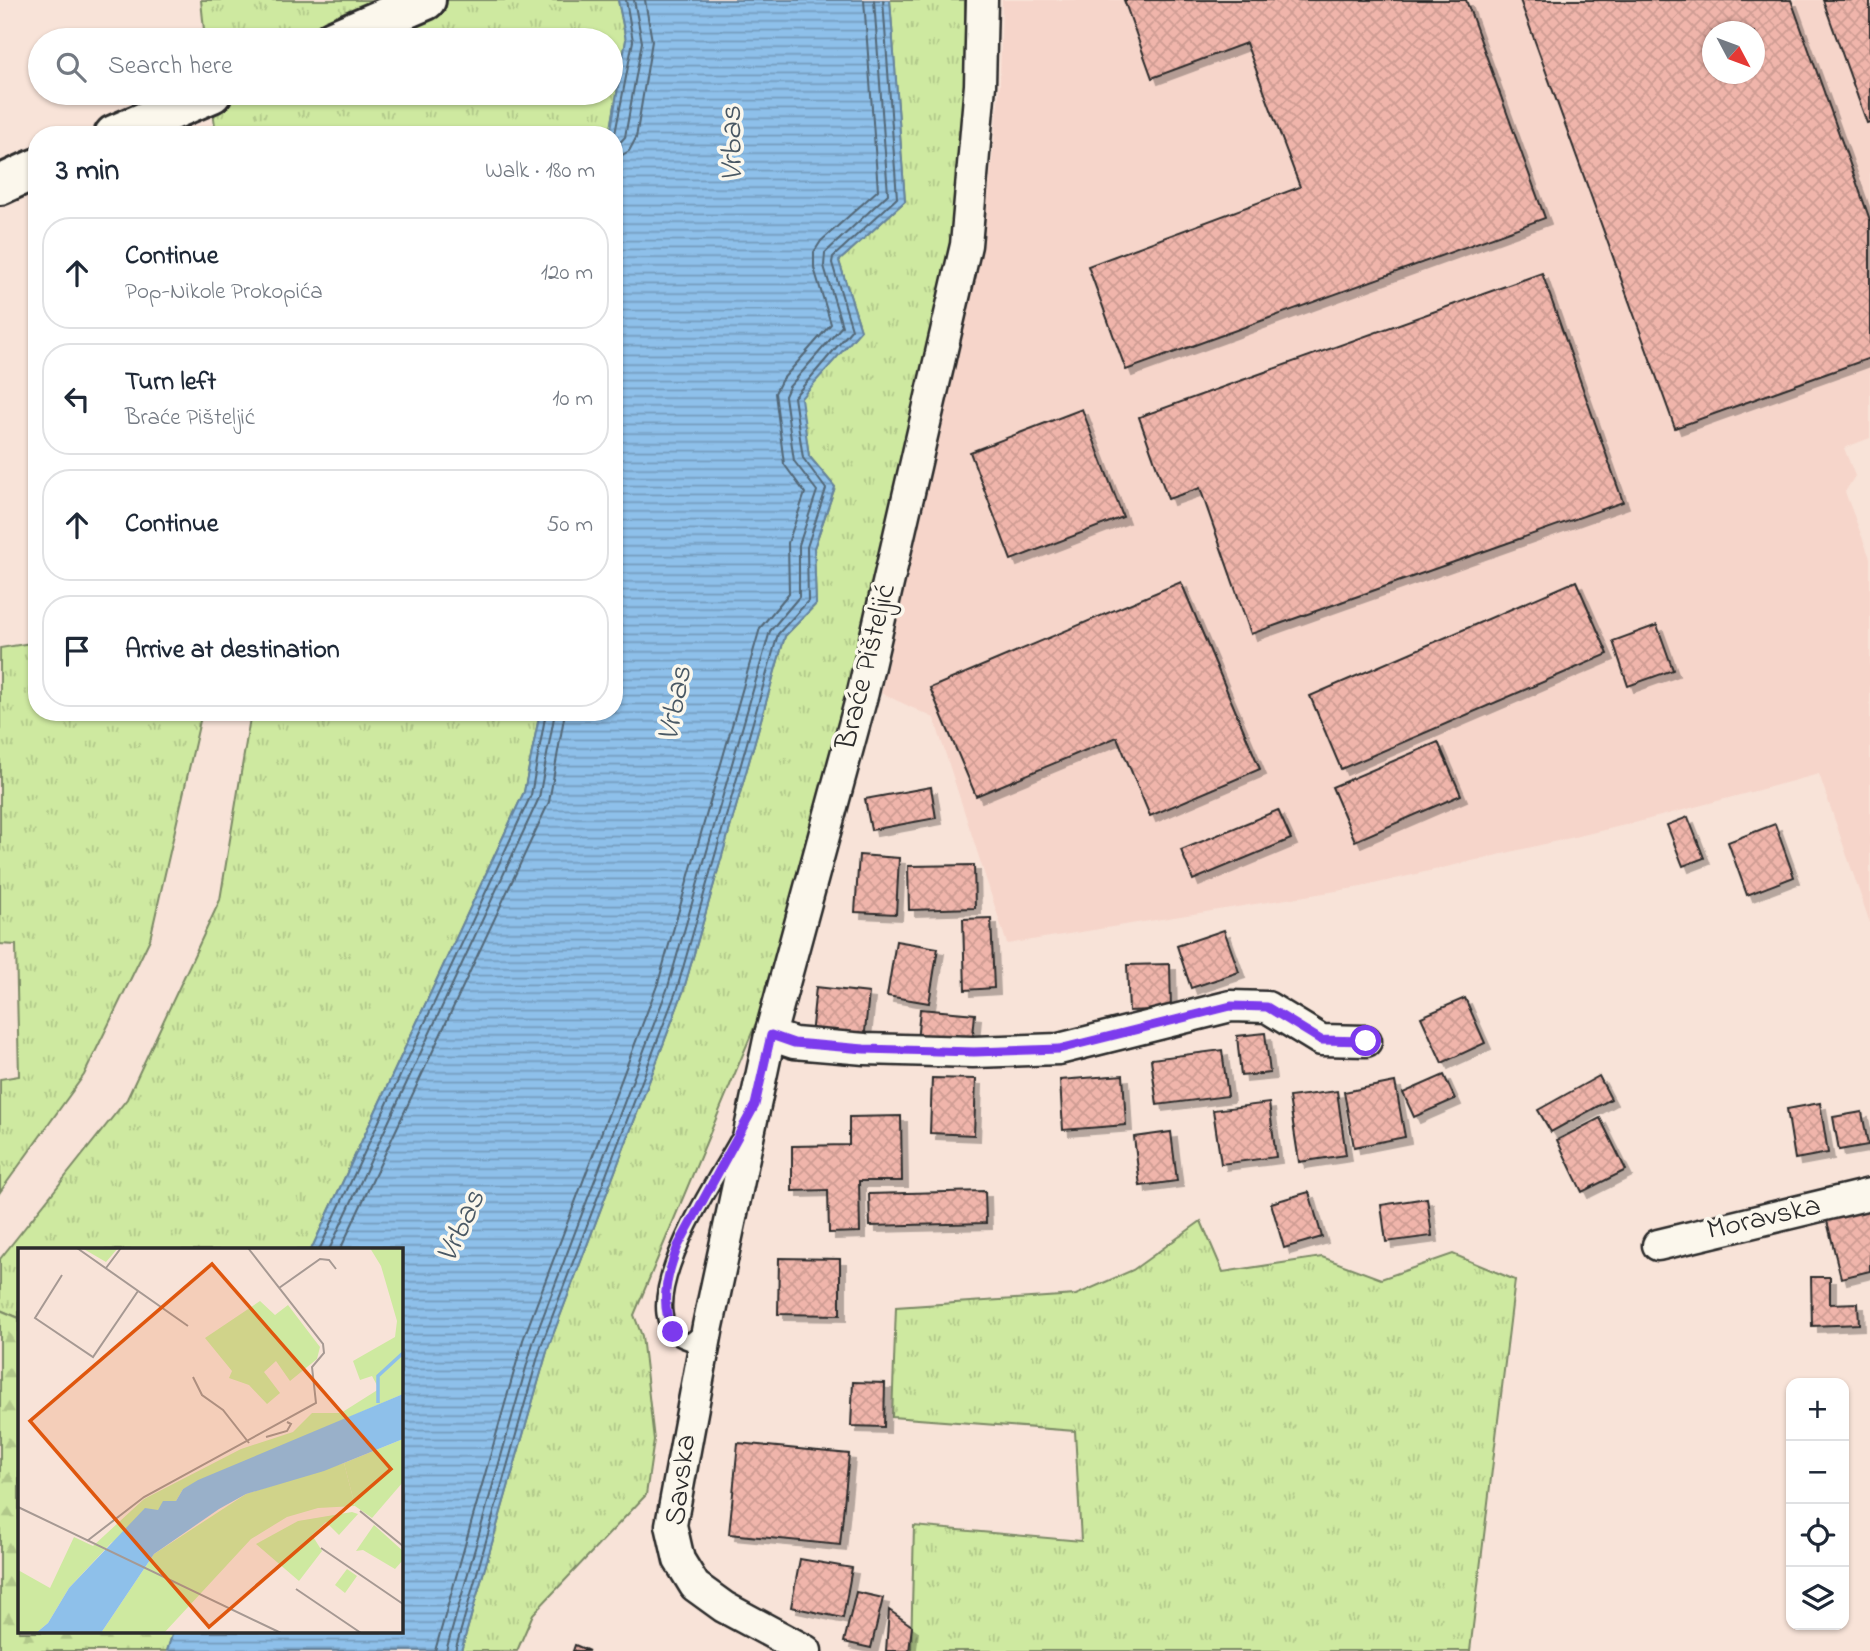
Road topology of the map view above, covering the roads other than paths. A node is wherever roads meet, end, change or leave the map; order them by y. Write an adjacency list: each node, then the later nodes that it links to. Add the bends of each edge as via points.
1 (426, 0): 3 (street)
2 (982, 0): 8 (street, Braće Pišteljić, via 980,85 966,245 863,692)
3 (361, 28)
4 (184, 105): 5 (street)
5 (135, 126)
6 (28, 172): 7 (street)
7 (0, 185)
8 (771, 1035): 9 (street, via 794,1043 864,1049 1059,1049 1231,1006 1267,1007 1321,1040); 10 (street, Braće Pišteljić)
9 (1366, 1041)
10 (755, 1105): 13 (street, Braće Pišteljić); 13 (lane, via 678,1246 667,1284 664,1308 673,1332 689,1342)
11 (1870, 1194): 12 (street, Moravska)
12 (1658, 1245)
13 (708, 1326): 14 (street, Savska, via 671,1525 679,1560 695,1587)
14 (806, 1651)

